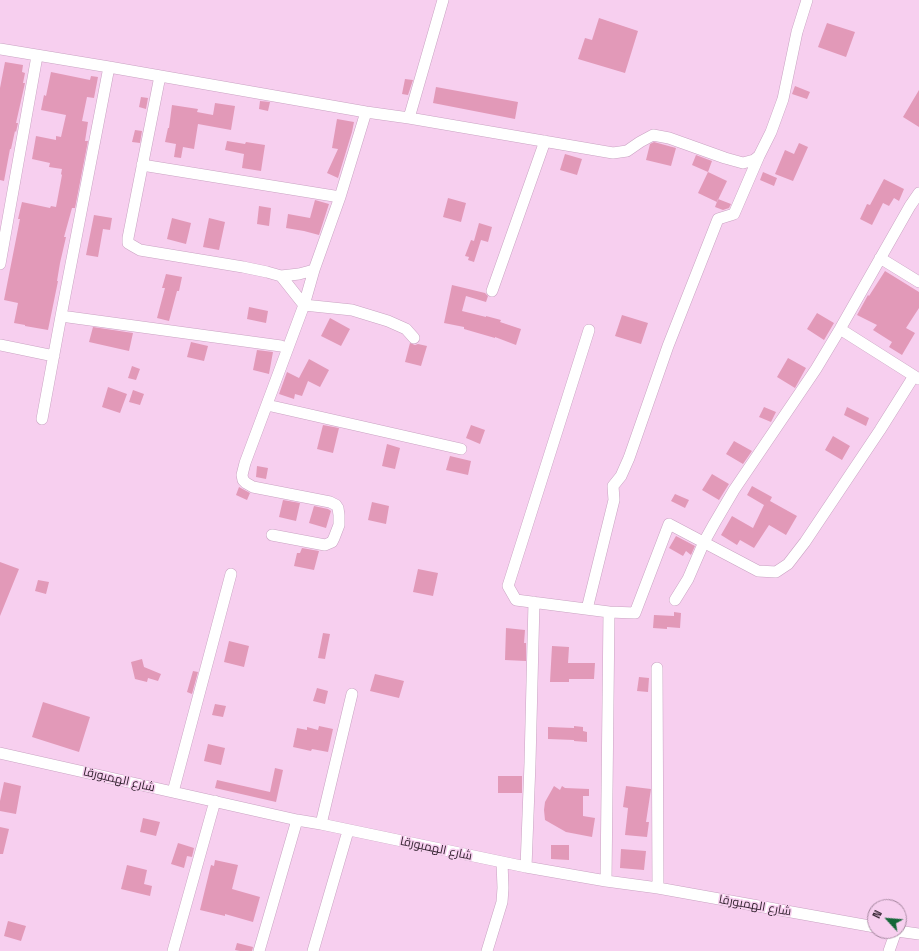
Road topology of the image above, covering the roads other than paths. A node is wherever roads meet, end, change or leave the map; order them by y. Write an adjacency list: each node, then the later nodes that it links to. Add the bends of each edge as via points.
1 (443, 0): 8 (street)
2 (807, 0): 10 (street, via 797,32 783,99)
3 (0, 49): 4 (street)
4 (37, 56): 5 (street); 15 (street)
5 (109, 67): 6 (street); 21 (street)
6 (160, 76): 7 (street); 11 (street)
7 (366, 112): 8 (street); 13 (street)
8 (409, 118): 9 (street)
9 (545, 141): 10 (street, via 614,153 627,151 654,135 743,163); 19 (street)
10 (759, 156): 37 (street, via 734,214 718,219 668,346 629,458 614,486 614,500)
11 (142, 166): 13 (street); 17 (street, via 128,243 140,250)
12 (919, 193): 14 (street)
13 (340, 197): 16 (street)
14 (880, 258): 18 (street); 22 (street)
15 (0, 264)
16 (314, 270): 17 (street); 20 (street)
17 (281, 276): 20 (street)
18 (919, 282)
19 (492, 291)
20 (304, 305): 24 (street, via 367,314 406,330); 29 (street)
21 (61, 316): 26 (street); 27 (street)
22 (840, 329): 28 (street); 33 (street, via 734,490)
23 (590, 330): 36 (street, via 508,586 516,600)
24 (414, 338)
25 (0, 345): 27 (street)
26 (281, 346)
27 (54, 356): 30 (street)
28 (917, 377): 33 (street, via 788,564 776,572 758,571)
29 (267, 405): 31 (street); 32 (street, via 245,463 243,480 253,487 330,502 336,505 339,515 339,525 334,538 325,545)
30 (42, 419)
31 (461, 449)
32 (272, 535)
33 (704, 542): 35 (street, via 688,579); 38 (street, via 669,524 635,613)
34 (231, 574): 42 (street)
35 (675, 600)
36 (534, 602): 37 (street); 48 (street)
37 (587, 609): 38 (street)
38 (609, 612): 49 (street)
39 (657, 668): 50 (street)
40 (352, 694): 45 (street)
41 (0, 753): 42 (street, شارع الهمبورقا)
42 (174, 792): 43 (street, شارع الهمبورقا)
43 (215, 801): 44 (street, شارع الهمبورقا); 55 (street)
44 (297, 820): 45 (street, شارع الهمبورقا); 56 (street)
45 (320, 824): 46 (street, شارع الهمبورقا)
46 (348, 831): 47 (street, شارع الهمبورقا); 57 (street)
47 (502, 862): 48 (street, شارع الهمبورقا); 58 (street, via 502,902)
48 (526, 867): 49 (street, شارع الهمبورقا)
49 (606, 881): 50 (street, شارع الهمبورقا)
50 (658, 888): 51 (street, شارع الهمبورقا)
51 (867, 926)
52 (907, 932): 53 (street)
53 (919, 934)
54 (893, 939): 59 (street)
55 (173, 951)
56 (259, 951)
57 (313, 951)
58 (487, 951)
59 (889, 951)

